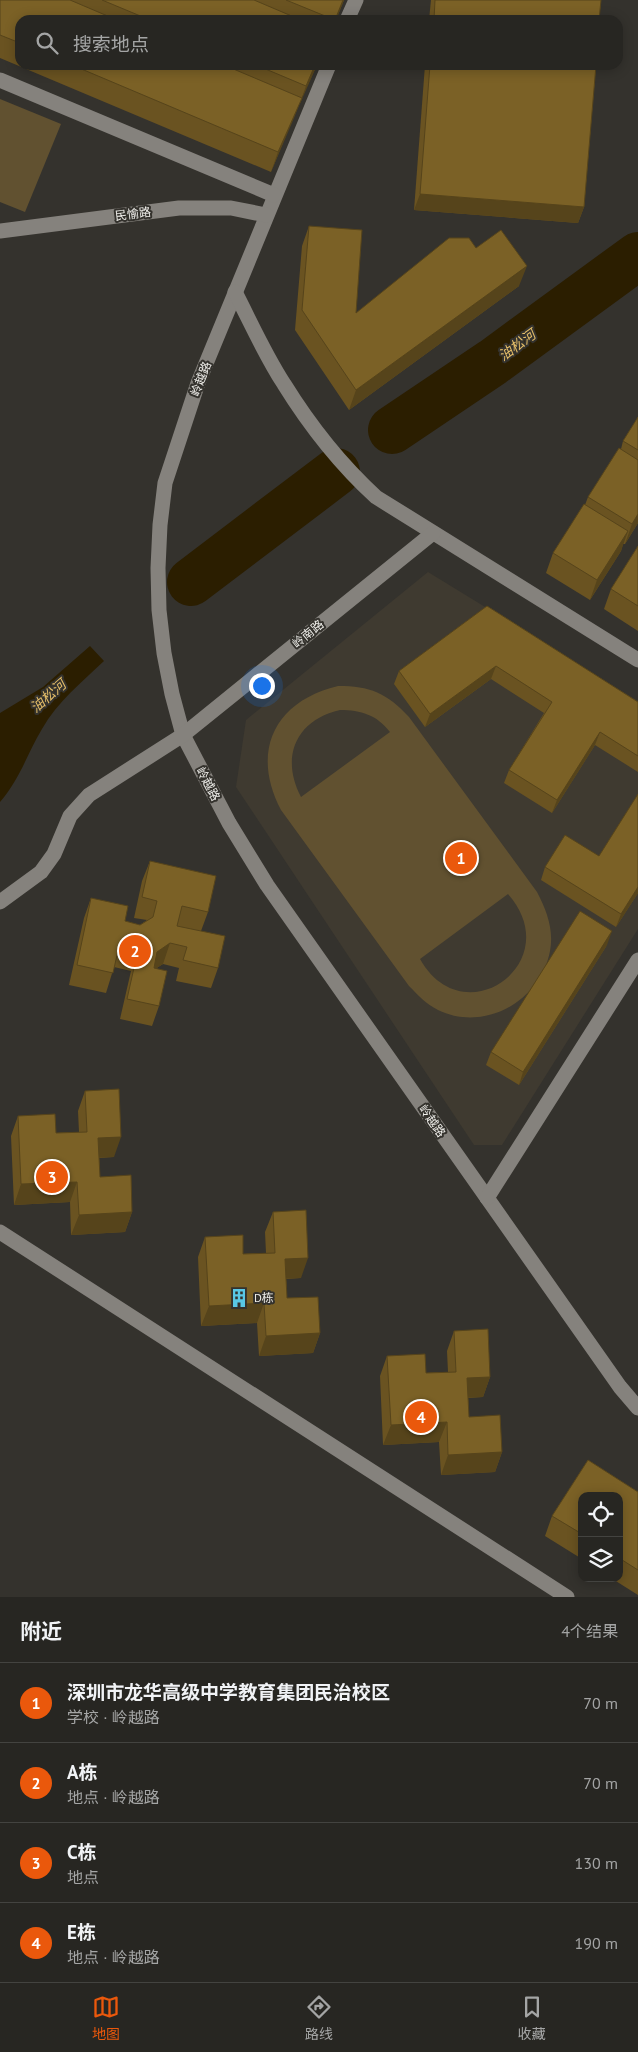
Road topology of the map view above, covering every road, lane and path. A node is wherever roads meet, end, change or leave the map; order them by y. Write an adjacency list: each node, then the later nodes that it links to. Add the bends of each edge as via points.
1 (356, 0): 2 (street)
2 (350, 15)
3 (327, 70): 5 (street, 岭越路)
4 (0, 80): 5 (street)
5 (274, 196): 6 (street, 岭越路)
6 (266, 215): 7 (street, 民愉路, via 231,208 179,208); 8 (street, 岭越路)
7 (0, 231)
8 (235, 292): 9 (street, via 283,383 325,444 376,497); 11 (street, 岭越路, via 181,433 165,483 160,525 159,602 164,653)
9 (433, 533): 10 (street); 11 (street, 岭南路)
10 (638, 660)
11 (183, 735): 12 (street, 岭南路, via 89,795 70,816 45,867); 14 (street, 岭越路, via 229,823 267,885)
12 (0, 902)
13 (638, 960): 14 (street)
14 (486, 1198): 16 (street, 岭越路)
15 (0, 1232): 17 (street)
16 (638, 1408)
17 (567, 1597)

